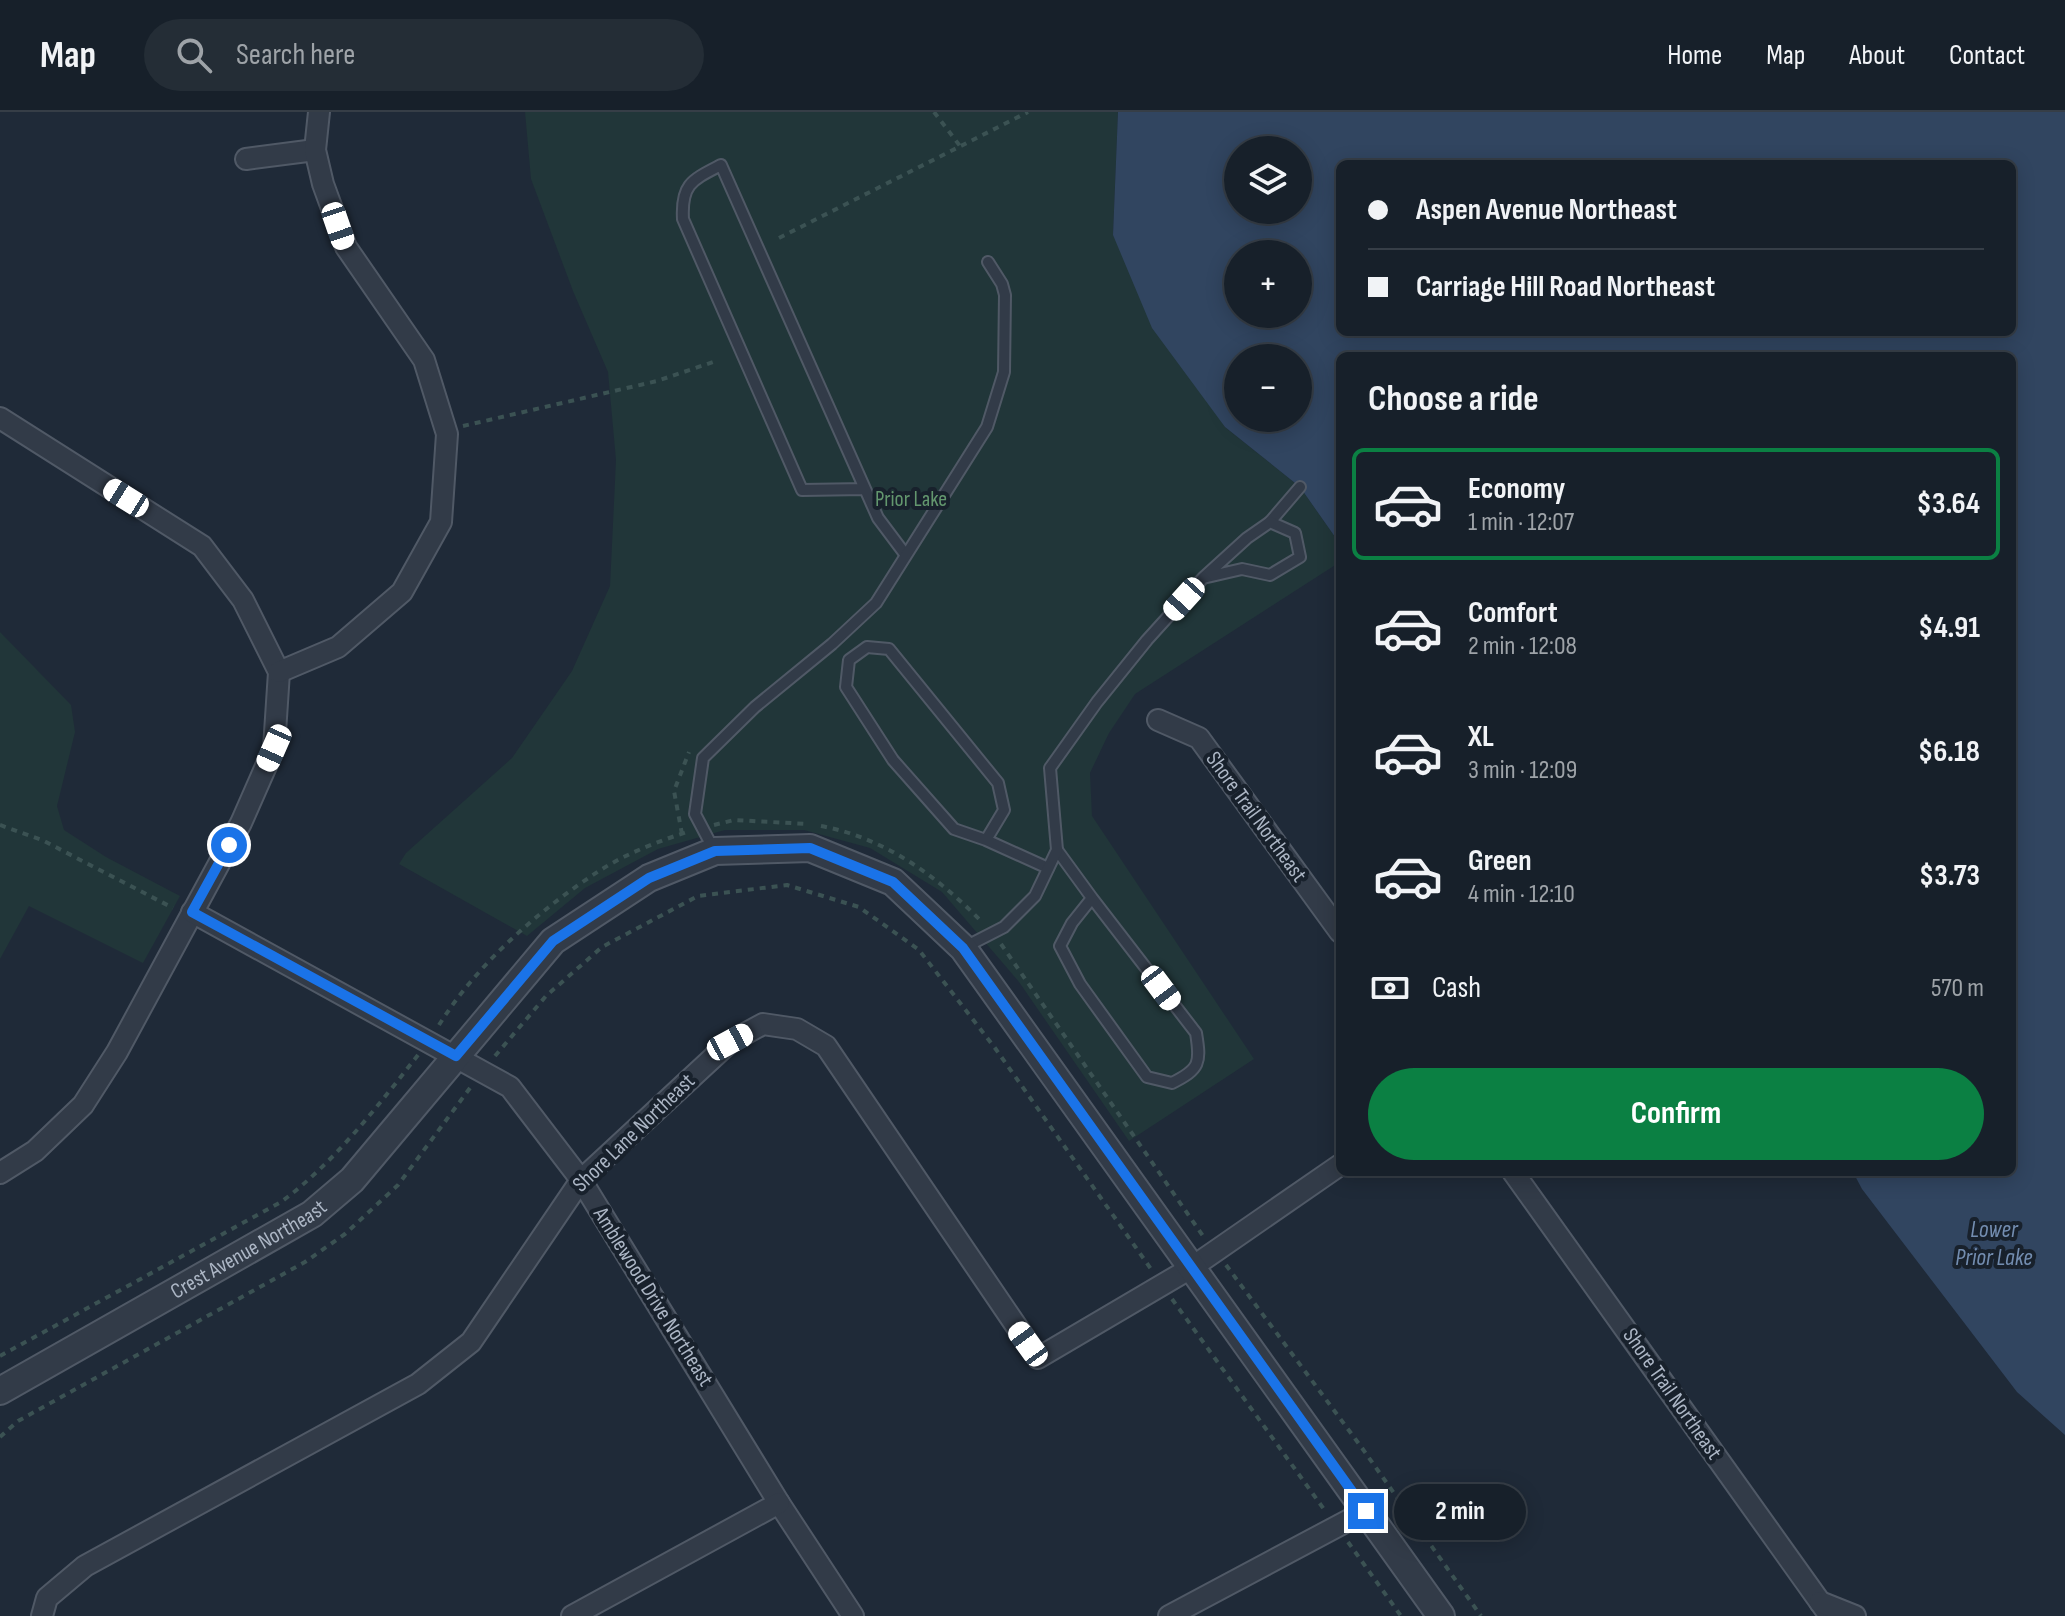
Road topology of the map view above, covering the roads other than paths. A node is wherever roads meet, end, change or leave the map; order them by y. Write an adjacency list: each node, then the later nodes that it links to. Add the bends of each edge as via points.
1 (319, 112): 2 (street)
2 (315, 150): 3 (street); 11 (street, via 346,247 424,360 447,434 441,522 402,592 338,647)
3 (246, 159)
4 (988, 262): 9 (lane, via 1005,295 1004,372 987,427)
5 (0, 418): 11 (street, via 202,546 243,600)
6 (1300, 487): 8 (lane)
7 (865, 489): 7 (lane, via 752,236 721,165 696,178 682,198 683,219 802,490); 9 (lane, via 878,518)
8 (1270, 522): 10 (lane); 10 (lane, via 1295,533 1300,557 1270,575 1242,569)
9 (905, 554): 15 (lane, via 876,603 703,758 695,814)
10 (1203, 578): 14 (lane, via 1097,702 1050,768)
11 (279, 672): 18 (street, via 274,748 241,823)
12 (1158, 720): 19 (street, Shore Trail Northeast, via 1199,738)
13 (986, 840): 13 (lane, via 1004,810 998,783 889,649 867,647 849,660 846,687 893,760 954,829); 16 (lane)
14 (1057, 850): 16 (lane); 17 (lane)
15 (715, 851): 20 (street, via 810,848 893,882); 21 (street, Crest Avenue Northeast, via 649,878 553,941)
16 (1048, 868): 20 (lane, via 1035,896 1004,927)
17 (1092, 898): 17 (lane, via 1060,946 1080,984 1147,1077 1172,1083 1192,1073 1200,1058 1196,1033)
18 (190, 914): 21 (street, Amblewood Drive Northeast); 23 (street, via 83,1105 35,1151)
19 (1336, 926)
20 (963, 948): 26 (street)
21 (456, 1056): 25 (street, Amblewood Drive Northeast, via 510,1087); 27 (street, Crest Avenue Northeast, via 352,1180 312,1214)
22 (1336, 1168): 26 (street, Shore Lane Northeast)
23 (0, 1173)
24 (1516, 1176): 30 (street, Shore Trail Northeast)
25 (581, 1180): 26 (street, Shore Lane Northeast, via 730,1042 763,1024 797,1029 826,1046 1038,1358); 28 (street, Amblewood Drive Northeast); 31 (street, Shore Lane Northeast, via 471,1342 418,1384 85,1566 47,1598)
26 (1191, 1268): 29 (street)
27 (0, 1391)
28 (779, 1503): 32 (street); 33 (street, Amblewood Drive Northeast)
29 (1366, 1511): 34 (street); 35 (street)
30 (1825, 1609): 36 (street)
31 (42, 1616)
32 (572, 1616)
33 (853, 1616)
34 (1169, 1616)
35 (1441, 1616)
36 (1855, 1616)

